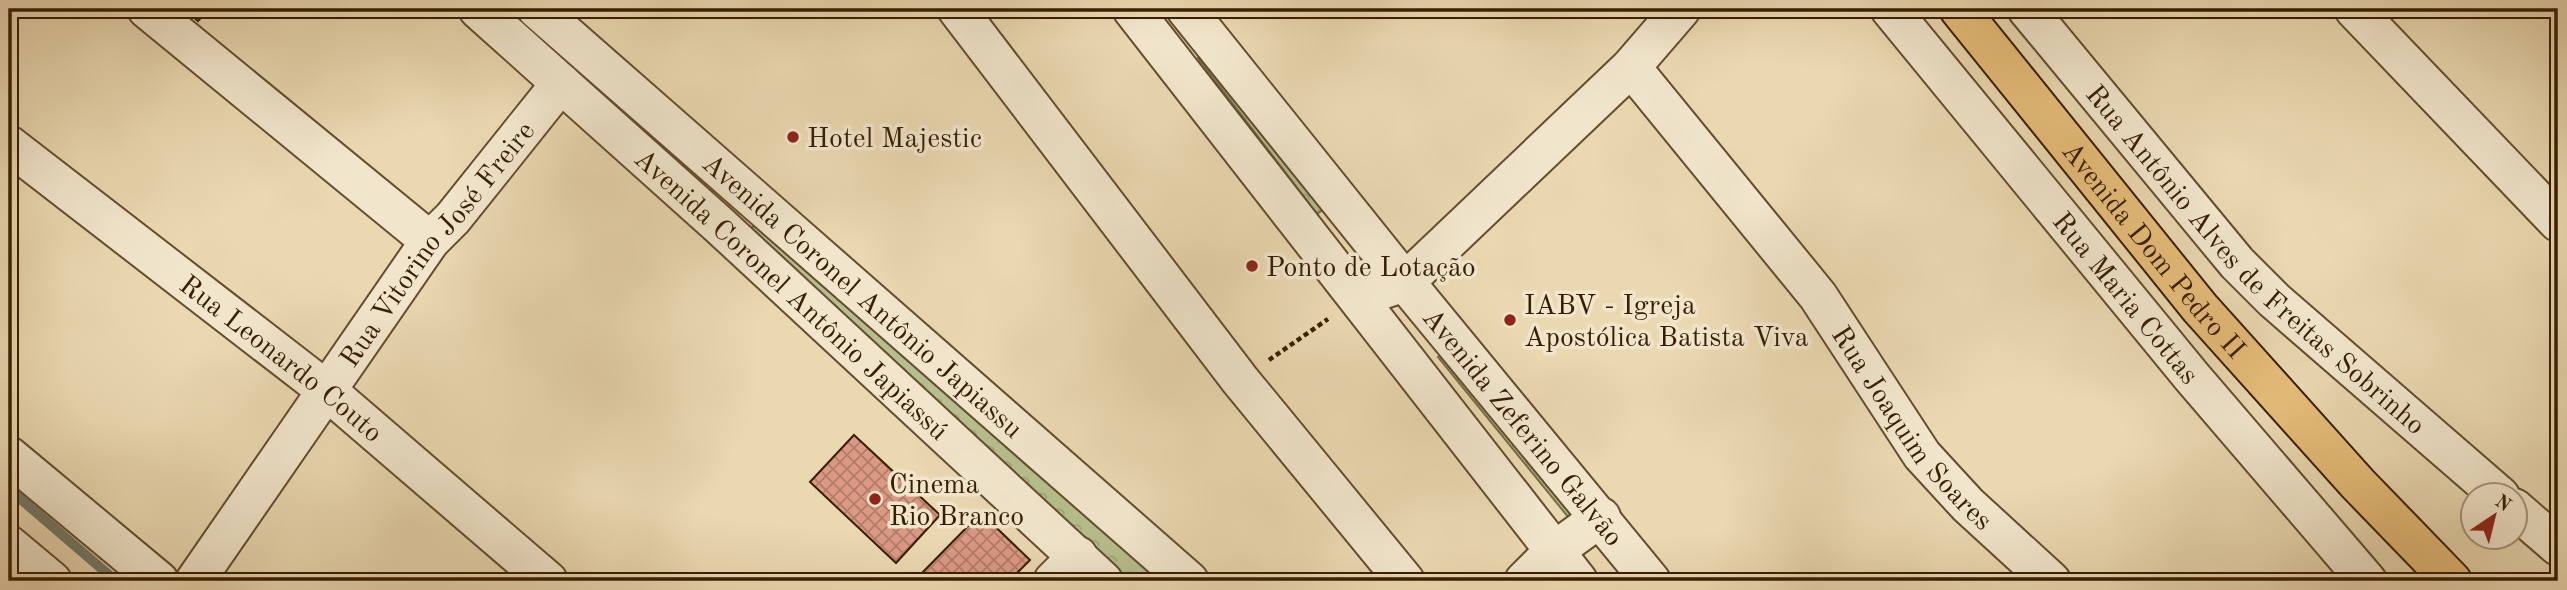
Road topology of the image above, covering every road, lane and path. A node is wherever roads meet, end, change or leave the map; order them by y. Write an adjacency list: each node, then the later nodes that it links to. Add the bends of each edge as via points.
1 (147, 9): 18 (street)
2 (478, 9): 13 (street, Avenida Coronel Antônio Japiassú)
3 (537, 9): 15 (street, Avenida Coronel Antônio Japiassu)
4 (957, 9): 21 (street)
5 (1132, 9): 20 (street, Avenida Zeferino Galvão)
6 (1186, 9): 19 (street, Avenida Zeferino Galvão)
7 (1681, 9): 12 (street)
8 (1890, 9): 41 (street, Rua Maria Cottas, via 2192,377)
9 (1959, 9): 42 (main road, Avenida Dom Pedro II, via 2200,308)
10 (2027, 9): 24 (street, Rua Antônio Alves de Freitas Sobrinho, via 2237,263)
11 (2354, 9): 16 (street)
12 (1630, 67): 19 (street); 40 (street, Rua Joaquim Soares, via 1818,296 1922,455 1968,505)
13 (561, 83): 17 (street, Avenida Coronel Antônio Japiassú); 18 (street, Rua Vitorino José Freire)
14 (9, 145): 22 (street, Rua Leonardo Couto)
15 (747, 192): 17 (street); 35 (street, Avenida Coronel Antônio Japiassu)
16 (2558, 222)
17 (718, 224): 30 (street, Avenida Coronel Antônio Japiassú)
18 (430, 241): 22 (street, Rua Vitorino José Freire)
19 (1405, 282): 20 (street); 25 (street, Avenida Zeferino Galvão)
20 (1359, 298): 21 (path); 29 (street, Avenida Zeferino Galvão)
21 (1240, 380): 36 (street)
22 (326, 390): 33 (street, Rua Vitorino José Freire); 34 (street, Rua Leonardo Couto)
23 (9, 456): 32 (street)
24 (2485, 482)
25 (1601, 517): 29 (street); 39 (street, Avenida Zeferino Galvão)
26 (2528, 519): 28 (street)
27 (9, 545): 31 (street)
28 (2558, 546)
29 (1553, 552): 37 (street); 38 (street, Avenida Zeferino Galvão)
30 (1078, 573)
31 (52, 581)
32 (159, 581)
33 (195, 581)
34 (548, 581)
35 (1189, 581)
36 (1405, 581)
37 (1524, 581)
38 (1577, 581)
39 (1651, 581)
40 (2051, 581)
41 (2367, 581)
42 (2452, 581)

